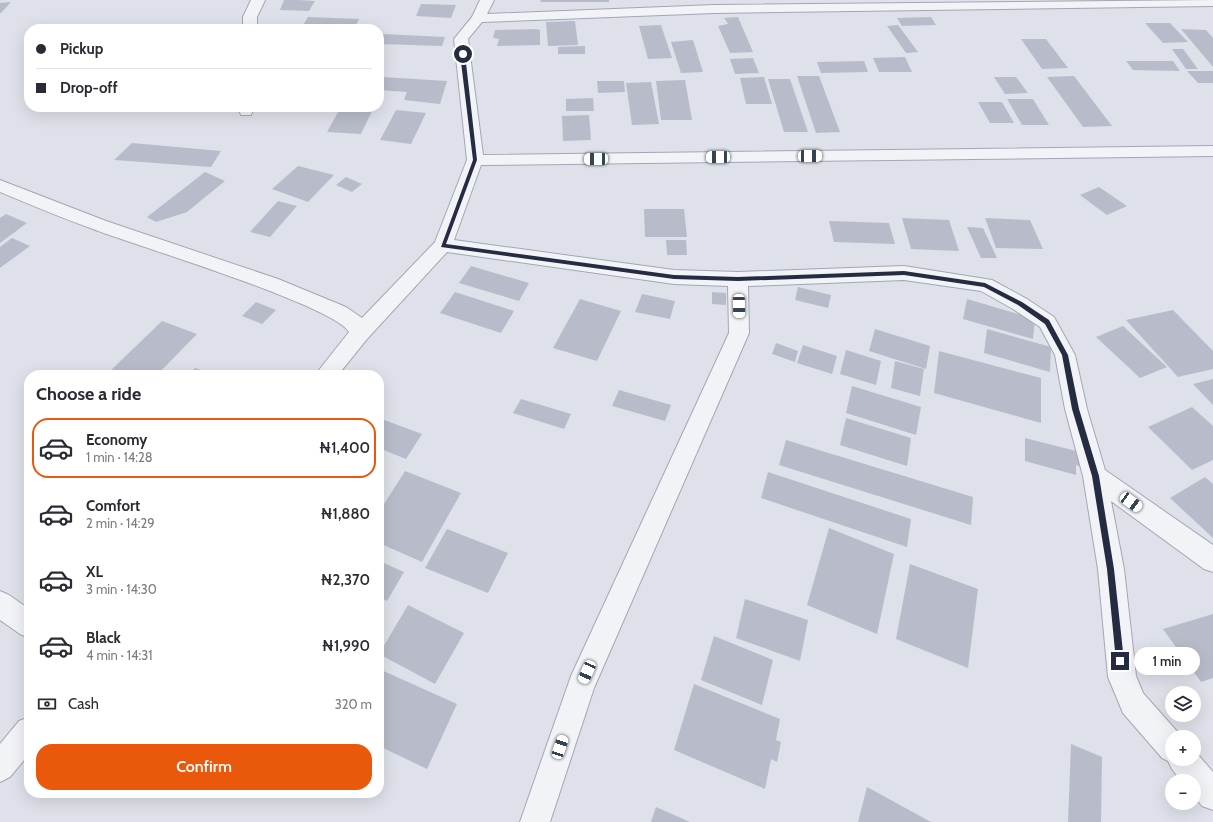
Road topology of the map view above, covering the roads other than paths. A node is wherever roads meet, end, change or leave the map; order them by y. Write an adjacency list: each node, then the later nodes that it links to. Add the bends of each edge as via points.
1 (258, 0): 5 (street, via 250,17)
2 (487, 0): 4 (street)
3 (1213, 2): 4 (street, via 714,9)
4 (478, 18): 7 (street, via 462,39)
5 (250, 24)
6 (1213, 151): 7 (street)
7 (475, 160): 9 (street)
8 (0, 186): 11 (street, via 100,225 271,284 339,312 355,324)
9 (443, 245): 10 (street, via 674,277); 11 (street)
10 (738, 279): 13 (street, via 904,273 985,285 1009,297 1047,322 1065,355 1076,409); 22 (street, via 739,333 581,686)
11 (360, 332): 12 (street)
12 (330, 370)
13 (1095, 476): 14 (street); 18 (street, via 1111,569 1122,677 1134,703)
14 (1213, 560)
15 (0, 604): 16 (street)
16 (24, 621)
17 (24, 737): 20 (street)
18 (1165, 740)
19 (1188, 766): 21 (street)
20 (0, 767)
21 (1213, 795)
22 (535, 822)

